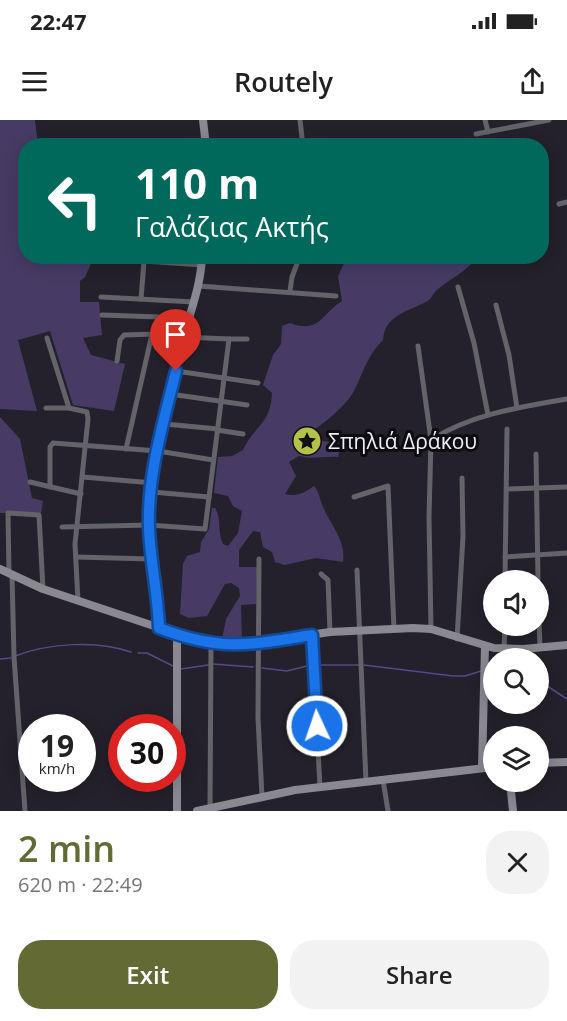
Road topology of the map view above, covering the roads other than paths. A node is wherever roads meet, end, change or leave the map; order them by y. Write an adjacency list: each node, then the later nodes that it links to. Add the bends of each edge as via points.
1 (203, 120): 7 (street)
2 (300, 120): 8 (street)
3 (485, 120): 5 (street)
4 (549, 120): 5 (street)
5 (488, 132): 6 (street)
6 (477, 134)
7 (205, 138)
8 (302, 138)
9 (567, 202): 10 (street)
10 (559, 204)
11 (144, 264): 19 (street)
12 (202, 264): 14 (street)
13 (297, 264): 16 (street)
14 (199, 286): 16 (street); 20 (street)
15 (458, 286): 41 (street)
16 (290, 291): 17 (street)
17 (336, 296)
18 (101, 297): 19 (street)
19 (141, 299): 20 (street)
20 (195, 302): 23 (street)
21 (496, 305): 40 (street)
22 (102, 315): 23 (street)
23 (189, 318): 25 (street)
24 (152, 334): 25 (street); 30 (street, via 121,337); 48 (street)
25 (184, 335): 27 (street); 31 (street)
26 (47, 338): 39 (street)
27 (229, 339): 28 (street); 32 (street)
28 (247, 339)
29 (418, 346): 46 (street)
30 (117, 361)
31 (176, 371): 32 (street); 34 (street)
32 (224, 378): 33 (street); 36 (street)
33 (258, 383)
34 (170, 393): 36 (street); 42 (street)
35 (567, 399): 40 (street)
36 (222, 402): 37 (street); 43 (street)
37 (247, 405)
38 (46, 408): 39 (street)
39 (69, 408): 47 (street, via 87,411)
40 (517, 408): 41 (street)
41 (488, 415): 46 (street)
42 (165, 424): 43 (street); 49 (street)
43 (218, 429): 45 (street); 51 (street)
44 (507, 429): 59 (street)
45 (243, 434)
46 (431, 440): 83 (street)
47 (86, 446): 48 (street); 52 (street); 56 (street, via 51,444)
48 (126, 448): 49 (street)
49 (158, 451): 51 (street); 55 (street)
50 (536, 454): 58 (street)
51 (213, 460): 62 (street)
52 (84, 477): 55 (street); 61 (street)
53 (462, 478): 90 (street)
54 (30, 482): 56 (street)
55 (153, 483): 60 (street)
56 (50, 487): 61 (street)
57 (567, 487): 58 (street)
58 (535, 488): 59 (street); 68 (street)
59 (507, 489): 70 (street)
60 (152, 492): 62 (street); 65 (street)
61 (81, 494): 64 (street)
62 (209, 497): 65 (street, via 206,529)
63 (354, 497): 82 (street, via 388,486)
64 (77, 525): 65 (street); 66 (street); 69 (street)
65 (149, 525): 71 (street)
66 (62, 526)
67 (567, 553): 68 (street)
68 (537, 554): 70 (street); 76 (street)
69 (76, 557): 71 (street); 80 (street)
70 (505, 557): 75 (street)
71 (152, 559): 81 (street)
72 (259, 559): 91 (street)
73 (0, 569): 78 (street)
74 (357, 570): 84 (street)
75 (505, 570)
76 (538, 570)
77 (321, 574): 85 (street, via 327,580)
78 (10, 575): 79 (street); 79 (street, via 8,513 39,515); 106 (street)
79 (44, 589): 80 (street)
80 (78, 601): 81 (street)
81 (159, 628): 86 (street)
82 (394, 629): 83 (street); 84 (street)
83 (431, 629): 90 (street)
84 (360, 630): 85 (street); 101 (street)
85 (330, 632): 87 (street)
86 (177, 635): 92 (street); 107 (street)
87 (312, 635): 91 (street); 102 (street)
88 (505, 636): 96 (street)
89 (540, 636): 95 (street)
90 (458, 639): 94 (street)
91 (258, 644): 92 (street); 104 (street)
92 (211, 645): 105 (street)
93 (567, 645): 95 (street)
94 (485, 646): 96 (street); 99 (street)
95 (540, 647): 96 (street)
96 (504, 648)
97 (567, 762): 98 (street)
98 (549, 763)
99 (482, 768): 100 (street)
100 (383, 780): 101 (street); 109 (street)
101 (366, 782): 102 (street)
102 (320, 787): 104 (street)
103 (511, 792): 110 (street)
104 (262, 797): 105 (street)
105 (210, 809): 108 (street)
106 (25, 811)
107 (177, 811)
108 (197, 811)
109 (388, 811)
110 (513, 811)

